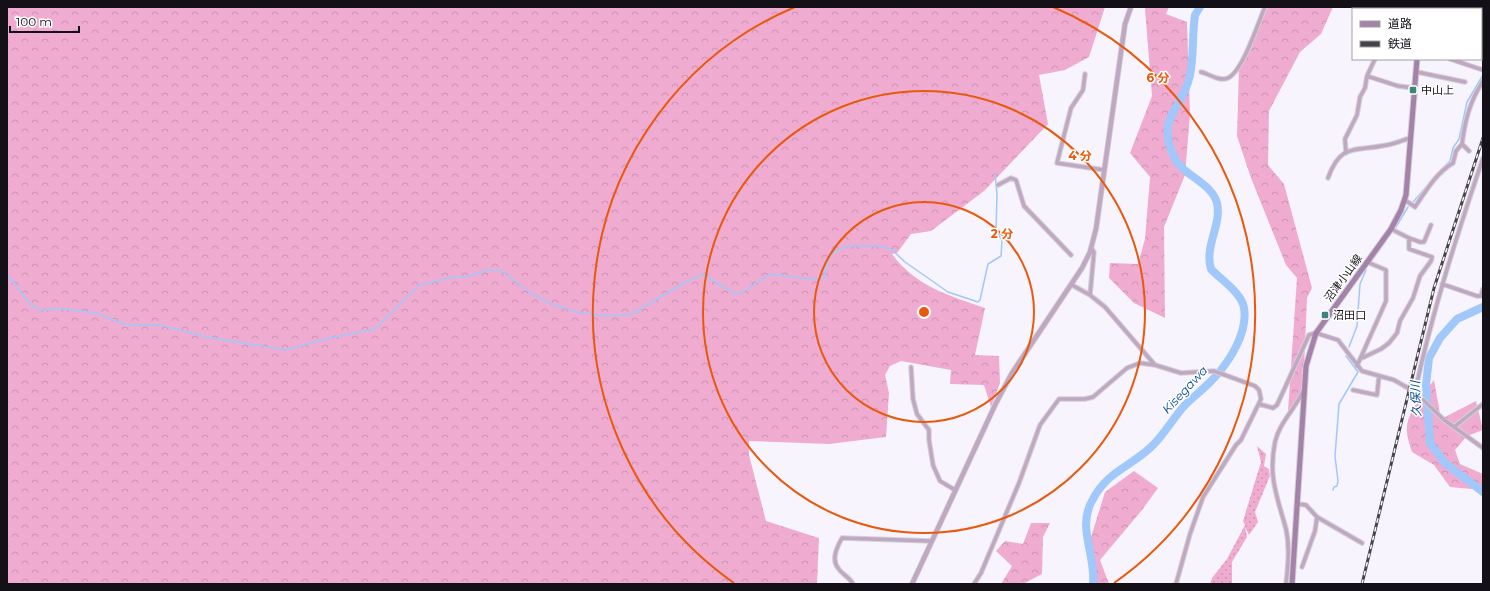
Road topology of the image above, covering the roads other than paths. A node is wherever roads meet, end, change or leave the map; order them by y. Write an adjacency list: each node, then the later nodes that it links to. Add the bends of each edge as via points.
1 (1131, 7): 19 (street, via 1125,24)
2 (1265, 7): 7 (street, via 1239,67 1228,78 1220,79)
3 (1375, 60): 10 (street)
4 (1417, 60): 8 (main road, 沼津小山線)
5 (1452, 60): 6 (street)
6 (1483, 70)
7 (1201, 72)
8 (1417, 72): 12 (street); 13 (main road, 沼津小山線)
9 (1085, 74): 19 (street, via 1083,90 1071,108 1057,164)
10 (1367, 76): 13 (street, via 1398,86); 17 (street, via 1357,115 1345,139)
11 (1483, 81): 15 (street, via 1468,108)
12 (1465, 82)
13 (1414, 88): 14 (main road, 沼津小山線)
14 (1411, 138): 17 (street); 22 (main road, 沼津小山線)
15 (1462, 144): 16 (street); 22 (street, via 1456,151 1453,163 1427,189 1415,207)
16 (1469, 151)
17 (1346, 152): 20 (street, via 1334,162)
18 (1483, 158): 29 (street)
19 (1104, 170): 26 (street)
20 (1328, 178)
21 (998, 185): 27 (street, via 1011,178 1016,180 1024,206)
22 (1405, 200): 24 (main road, 沼津小山線)
23 (1431, 225): 25 (street, via 1424,242)
24 (1391, 229): 25 (street); 28 (main road, 沼津小山線)
25 (1410, 238): 34 (street, via 1409,249 1432,257 1431,261 1420,276 1397,333 1381,349)
26 (1091, 248): 30 (street); 32 (street, via 1094,252)
27 (1071, 255)
28 (1367, 262): 33 (main road, 沼津小山線); 34 (street, via 1386,270 1386,301)
29 (1442, 284): 31 (street, via 1477,296 1481,296); 41 (street)
30 (1072, 285): 32 (street); 46 (street, via 1012,373)
31 (1483, 289)
32 (1090, 295): 35 (street, via 1105,307)
33 (1316, 334): 36 (street, via 1338,340); 39 (main road, 沼津小山線, via 1306,366); 42 (street, via 1309,335 1277,406 1273,408)
34 (1362, 358): 36 (street)
35 (1155, 365): 42 (street, via 1181,373 1214,371 1255,386 1261,394); 54 (street, via 1132,364 1093,397 1061,398 1055,402 1040,425 1019,482)
36 (1357, 366): 38 (street, via 1362,371)
37 (911, 367): 46 (street, via 913,399 917,414 929,430 933,465 940,481)
38 (1379, 376): 40 (street, via 1377,395); 41 (street, via 1394,380)
39 (1305, 387): 47 (main road, 沼津小山線); 56 (street, via 1281,427 1276,440 1271,472 1286,529)
40 (1353, 390)
41 (1415, 392): 44 (street)
42 (1259, 404): 55 (street, via 1241,440 1203,497)
43 (1483, 404): 44 (street)
44 (1454, 427): 45 (street)
45 (1483, 448)
46 (955, 490): 49 (street)
47 (1298, 504): 48 (street, via 1306,505); 57 (main road, 沼津小山線)
48 (1317, 517): 50 (street); 51 (street, via 1315,531)
49 (931, 541): 52 (street, via 842,538 837,546 835,559 838,568); 53 (street)
50 (1362, 543)
51 (1302, 566)
52 (853, 584)
53 (912, 584)
54 (974, 584)
55 (1176, 584)
56 (1286, 584)
57 (1292, 584)

